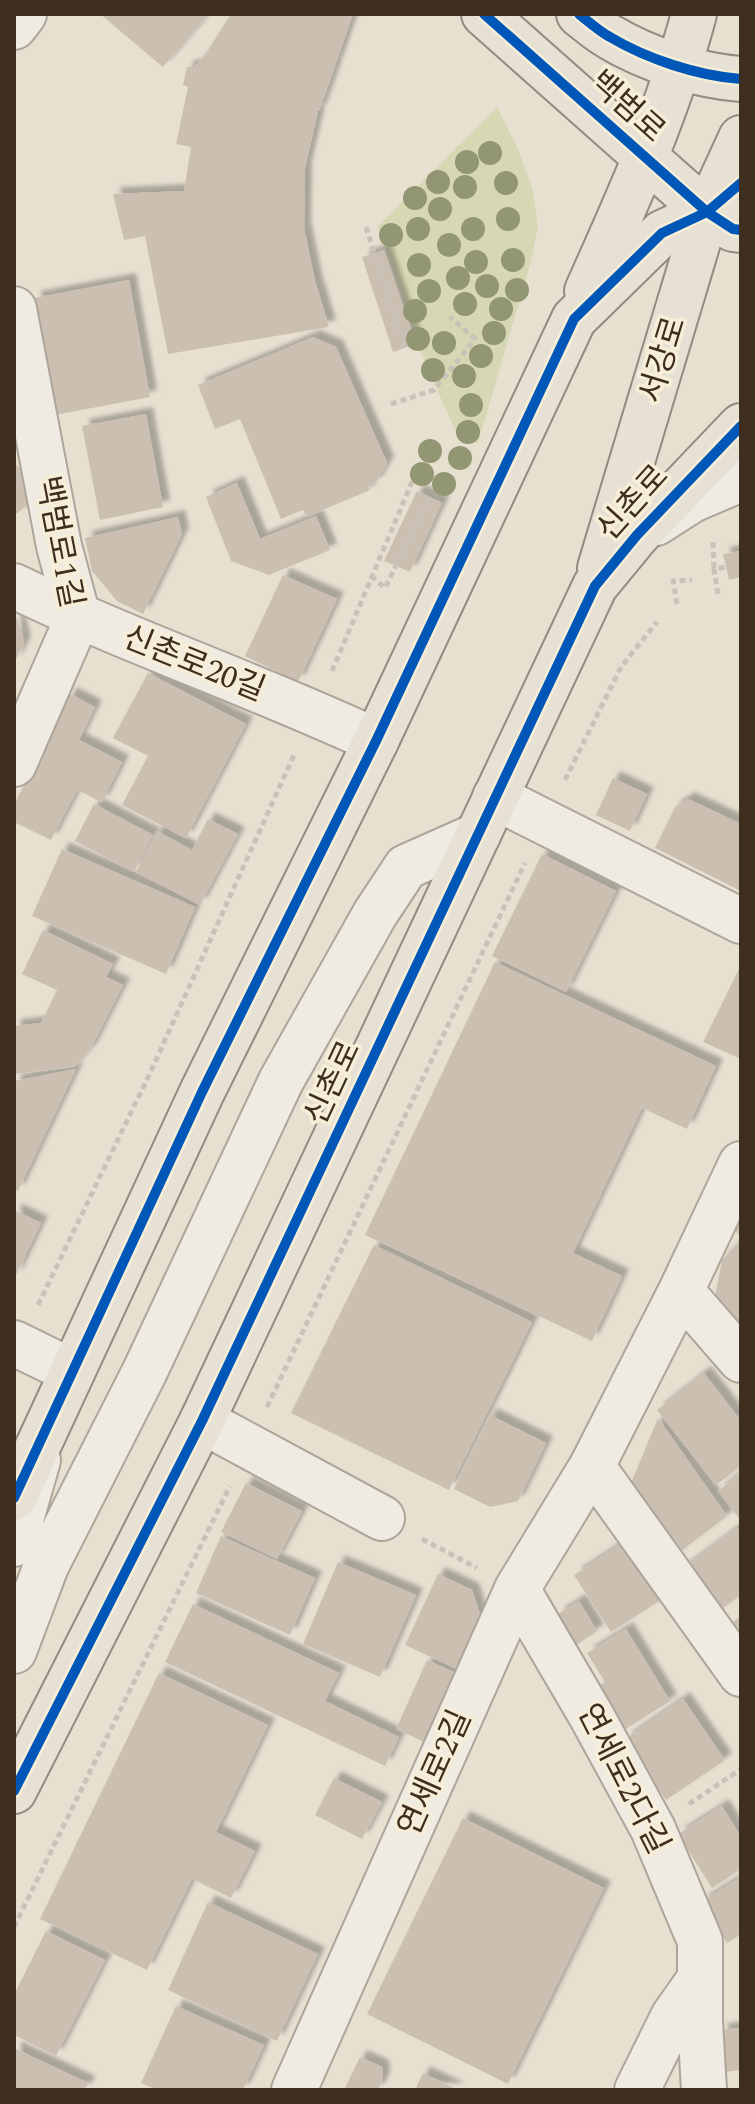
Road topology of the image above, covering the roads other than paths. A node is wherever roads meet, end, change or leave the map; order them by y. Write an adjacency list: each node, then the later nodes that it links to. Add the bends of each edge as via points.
1 (24, 14): 5 (street)
2 (484, 14): 9 (main road, 백범로)
3 (579, 14): 6 (main road, 백범로, via 609,37)
4 (694, 14): 6 (main road)
5 (14, 27)
6 (680, 68): 7 (main road, 백범로); 9 (main road)
7 (741, 79)
8 (741, 138): 10 (main road, 서강로)
9 (646, 159): 10 (main road, 백범로); 12 (main road)
10 (733, 199): 12 (main road, via 662,233); 17 (main road, 서강로)
11 (14, 309): 18 (street, 백범로1길, via 59,546)
12 (574, 319): 19 (main road)
13 (741, 426): 15 (main road, 신촌로)
14 (741, 479): 15 (street, via 692,500)
15 (637, 535): 17 (main road, 신촌로)
16 (14, 586): 18 (street, 신촌로20길)
17 (595, 586): 21 (main road, 신촌로)
18 (78, 617): 19 (street, 신촌로20길); 20 (street, 백범로1길)
19 (376, 741): 27 (main road)
20 (14, 764)
21 (487, 816): 22 (street); 28 (main road, 신촌로); 35 (street, via 406,867 375,914 281,1081 145,1371 46,1566)
22 (741, 921)
23 (741, 1164): 24 (street, 연세로2길)
24 (681, 1291): 26 (street); 30 (street, 연세로2길)
25 (14, 1343): 27 (street)
26 (741, 1360)
27 (71, 1371): 29 (main road)
28 (202, 1421): 32 (street); 37 (main road, 신촌로)
29 (46, 1431): 31 (main road); 33 (street)
30 (592, 1466): 34 (street, 연세로2길); 36 (street)
31 (14, 1498)
32 (382, 1518)
33 (14, 1544)
34 (517, 1589): 38 (street, 연세로2다길, via 653,1829 700,1941); 39 (street, 연세로2길)
35 (14, 1651)
36 (741, 1674)
37 (14, 1791)
38 (699, 1980): 40 (street, via 673,2017); 41 (street, 연세로2다길)
39 (294, 2090)
40 (637, 2090)
41 (704, 2090)

